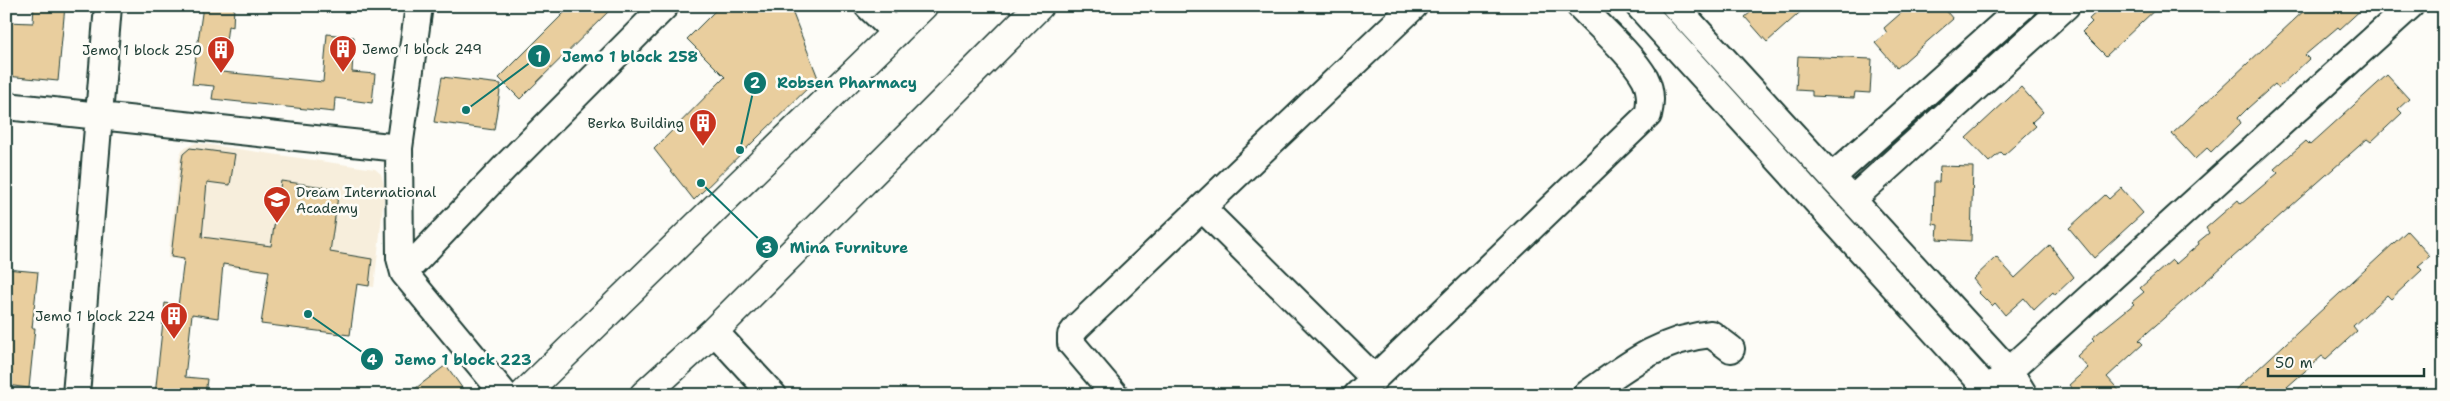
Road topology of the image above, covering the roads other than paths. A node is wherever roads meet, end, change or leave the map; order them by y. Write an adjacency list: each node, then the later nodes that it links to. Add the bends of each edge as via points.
1 (108, 6): 17 (street)
2 (419, 6): 18 (street)
3 (665, 6): 22 (street)
4 (868, 6): 14 (street)
5 (923, 6): 14 (main road)
6 (1039, 6): 23 (main road)
7 (1414, 6): 21 (street)
8 (1580, 6): 26 (street, via 1645,78 1650,93 1648,115)
9 (1639, 6): 27 (street)
10 (1675, 6): 19 (street)
11 (2066, 6): 15 (street)
12 (2410, 6): 25 (street)
13 (2019, 10): 15 (street); 19 (street)
14 (896, 33): 30 (main road)
15 (2035, 34): 20 (street)
16 (6, 106): 17 (street)
17 (100, 116): 18 (street); 28 (street)
18 (399, 148): 22 (street, via 399,241)
19 (1832, 177): 20 (street)
20 (1853, 199): 25 (street)
21 (1202, 208): 26 (street); 33 (street, via 1071,335 1076,350)
22 (404, 274): 29 (street)
23 (714, 331): 31 (main road); 32 (street)
24 (1732, 350): 34 (street, via 1711,334 1690,336 1661,346 1629,364)
25 (2010, 372): 27 (street); 35 (street)
26 (1366, 387)
27 (1993, 392)
28 (76, 395)
29 (505, 395)
30 (523, 395)
31 (644, 395)
32 (773, 395)
33 (1115, 395)
34 (1586, 395)
35 (2024, 395)

